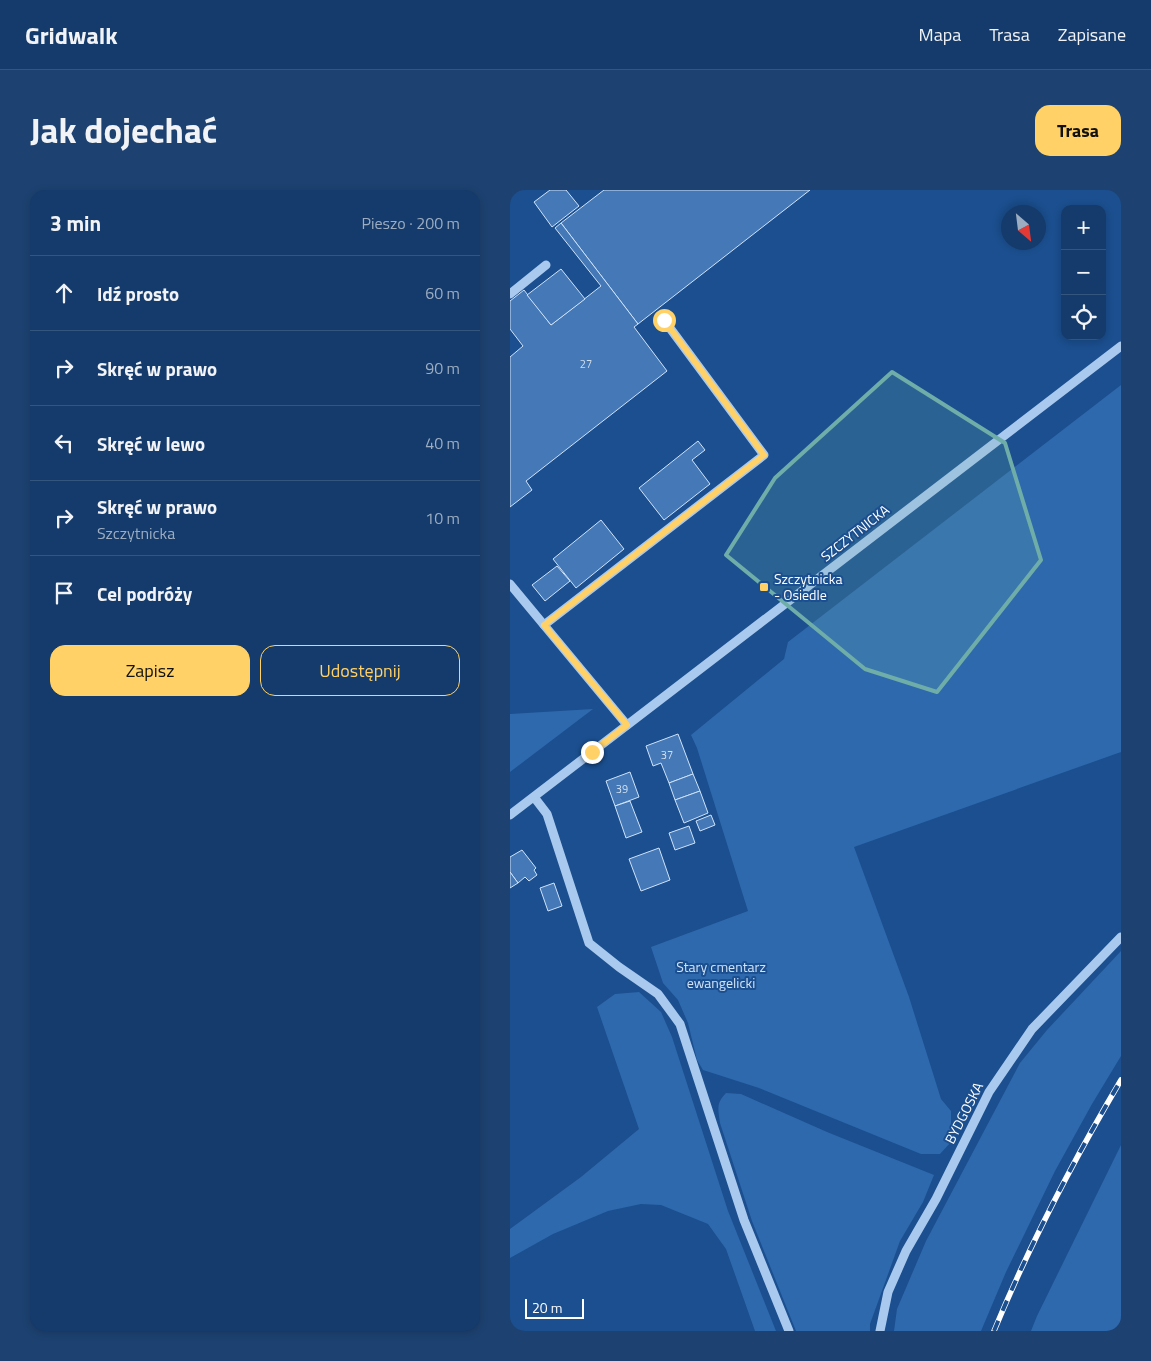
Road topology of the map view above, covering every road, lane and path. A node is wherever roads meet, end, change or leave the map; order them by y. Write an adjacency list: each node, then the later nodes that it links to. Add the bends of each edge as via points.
1 (546, 265): 2 (street)
2 (510, 294)
3 (664, 320): 6 (street, via 764,455)
4 (1121, 346): 7 (street, SZCZYTNICKA)
5 (510, 584): 6 (street)
6 (544, 625): 7 (street)
7 (627, 725): 8 (street, SZCZYTNICKA)
8 (534, 797): 9 (street, SZCZYTNICKA); 11 (street, via 547,814 589,943 658,994 680,1024 744,1220)
9 (510, 815)
10 (1121, 937): 12 (street, BYDGOSKA, via 1032,1029 989,1092 902,1259 888,1292)
11 (789, 1331)
12 (880, 1331)

